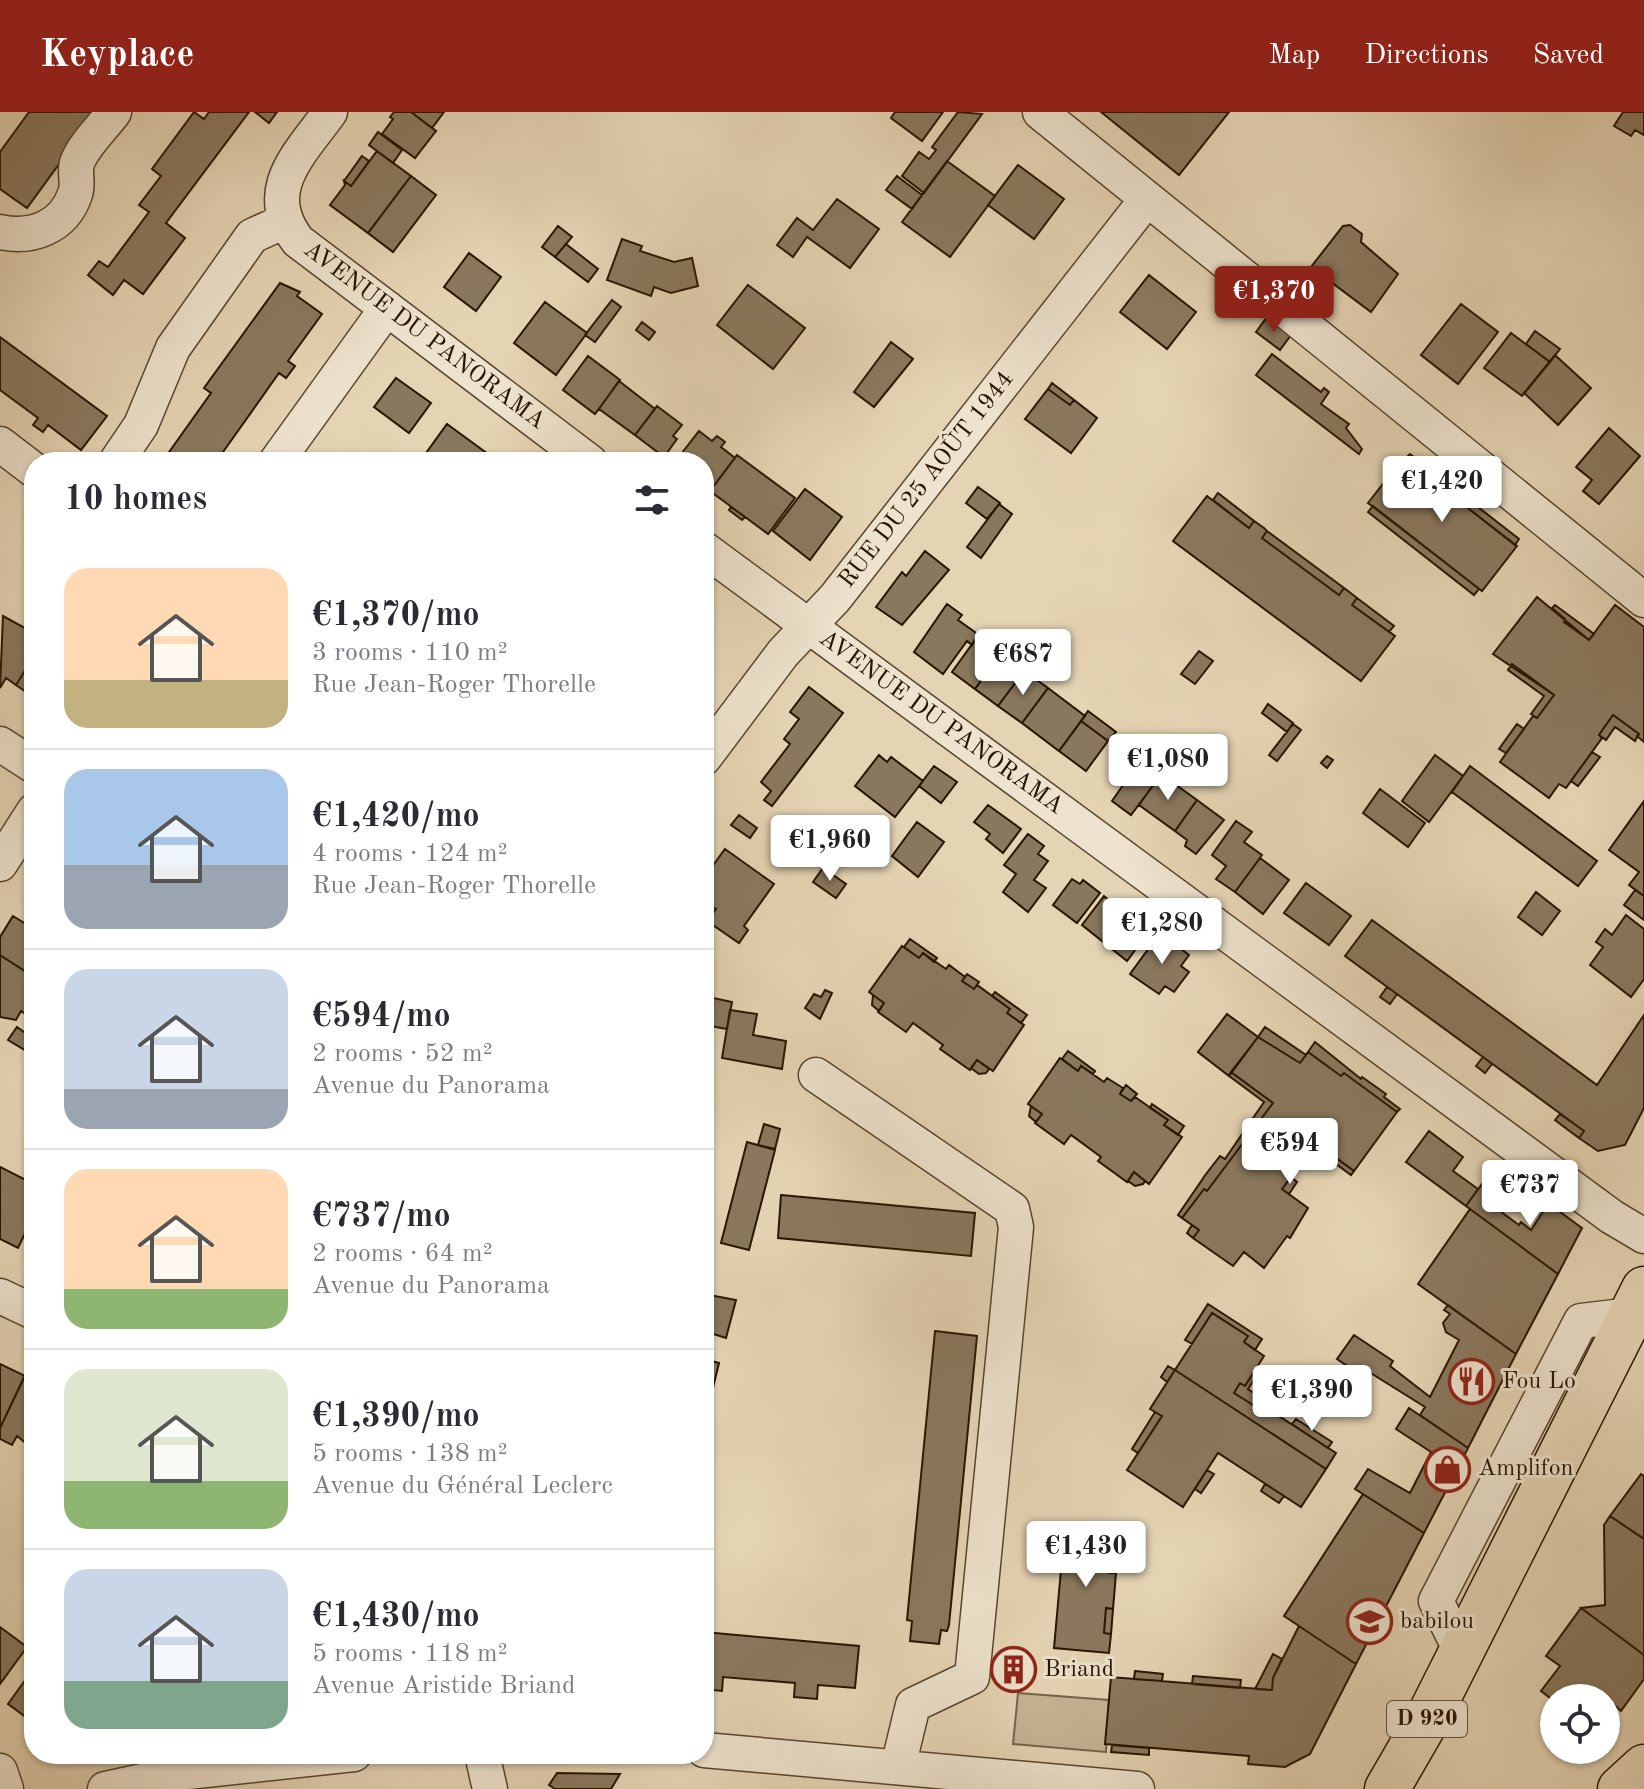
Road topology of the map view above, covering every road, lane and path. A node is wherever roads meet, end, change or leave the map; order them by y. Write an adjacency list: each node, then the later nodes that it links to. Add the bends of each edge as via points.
1 (114, 112): 6 (street, via 77,163 77,191 68,210 37,233)
2 (330, 112): 5 (street, AVENUE DU PANORAMA, via 287,173 281,194)
3 (1040, 112): 4 (street)
4 (1147, 199): 14 (street); 15 (street, RUE DU 25 AOÛT 1944, via 847,583)
5 (285, 221): 7 (street, AVENUE DU PANORAMA, via 298,241); 9 (street, via 252,236 173,348 141,425)
6 (0, 232)
7 (387, 308): 10 (street); 11 (street, AVENUE DU PANORAMA)
8 (0, 444): 12 (street)
9 (123, 452)
10 (283, 452)
11 (577, 452)
12 (24, 462)
13 (714, 556): 15 (street, AVENUE DU PANORAMA)
14 (1644, 600)
15 (808, 625): 17 (street, RUE DU 25 AOÛT 1944); 22 (street, AVENUE DU PANORAMA)
16 (0, 744): 18 (street)
17 (714, 745)
18 (24, 760)
19 (24, 827): 20 (street)
20 (0, 864)
21 (816, 1075): 29 (street, via 1012,1209 1016,1227 972,1677 913,1705)
22 (1644, 1236)
23 (0, 1296): 25 (street)
24 (1638, 1302): 32 (main road, D 920)
25 (24, 1307)
26 (714, 1751): 29 (street)
27 (262, 1764): 34 (street, via 179,1773)
28 (484, 1764): 35 (street)
29 (898, 1767): 36 (street)
30 (1644, 1767): 37 (main road)
31 (0, 1771): 33 (street)
32 (1392, 1787)
33 (6, 1789)
34 (105, 1789)
35 (490, 1789)
36 (1137, 1789)
37 (1620, 1789)

